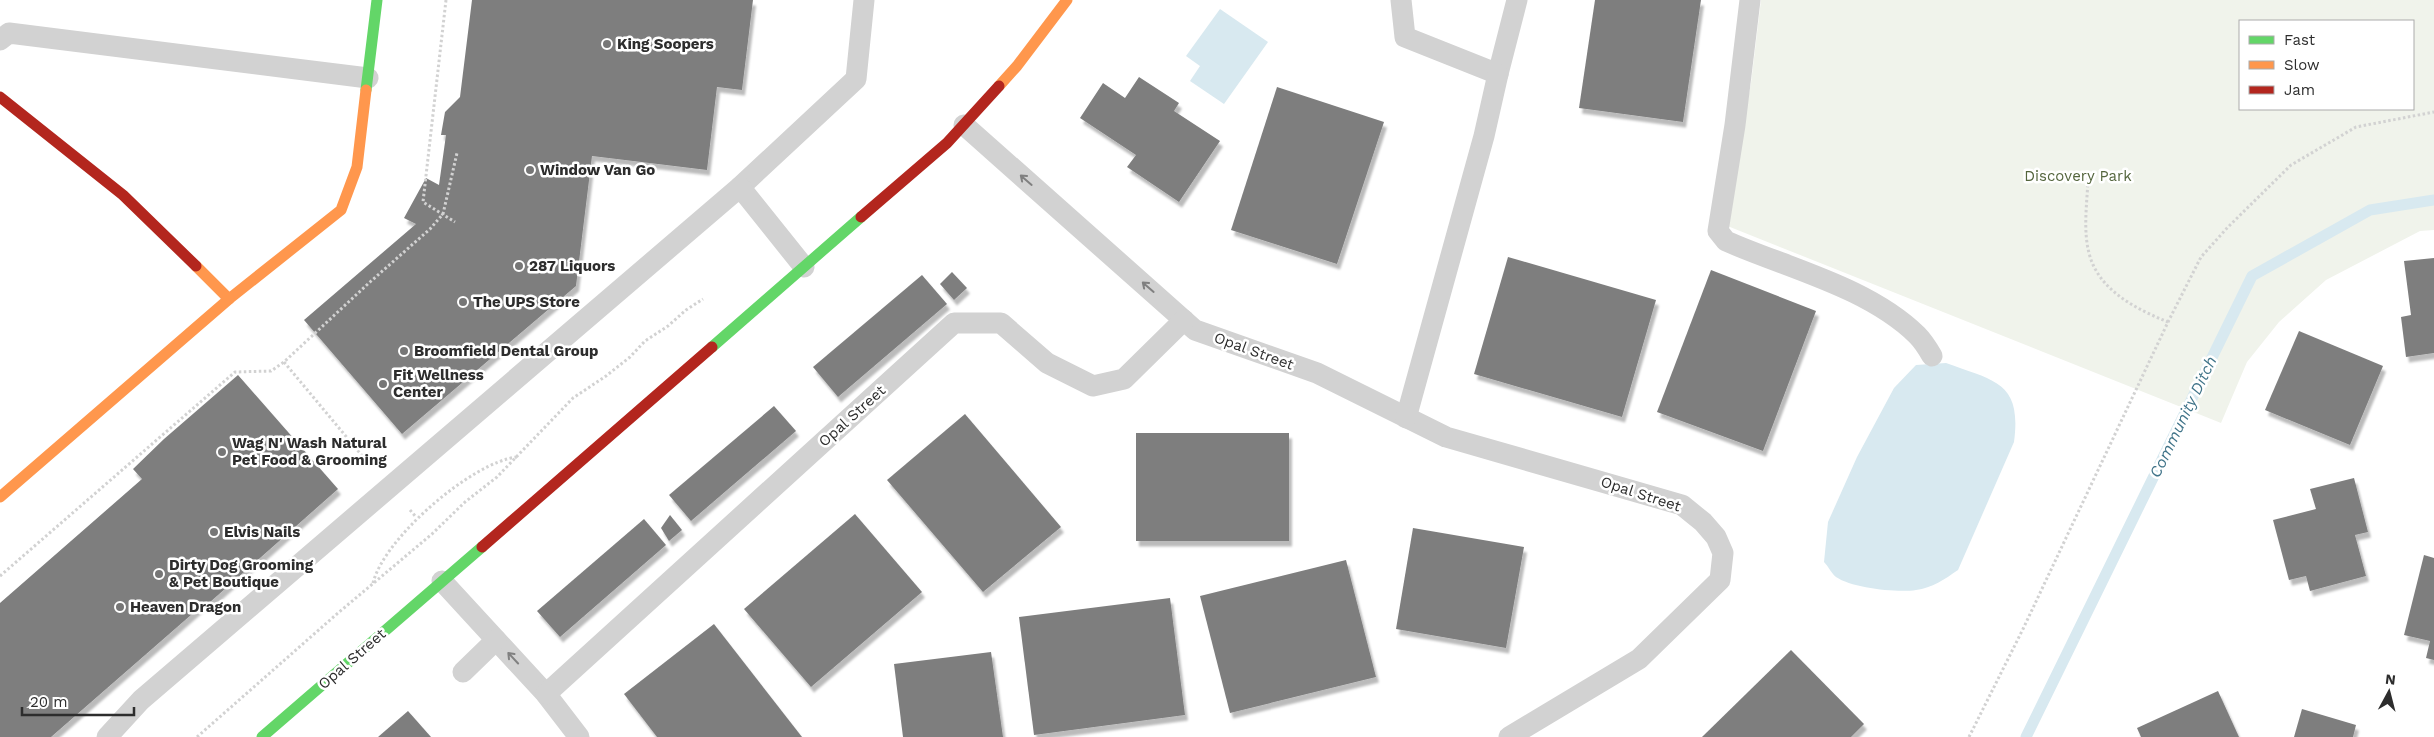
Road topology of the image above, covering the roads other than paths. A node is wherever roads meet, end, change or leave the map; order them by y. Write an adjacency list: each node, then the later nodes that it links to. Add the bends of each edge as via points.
1 (377, 0): 9 (street)
2 (864, 0): 12 (lane, via 856,79)
3 (1067, 0): 11 (street, Opal Street, via 1017,66)
4 (1401, 0): 8 (lane, via 1405,37)
5 (1517, 0): 8 (lane)
6 (1750, 0): 16 (lane, via 1736,125 1718,231 1726,241 1820,278 1894,315 1918,336)
7 (0, 40): 9 (lane, via 9,33)
8 (1498, 74): 17 (lane)
9 (368, 78): 14 (street, via 357,168 342,210)
10 (0, 97): 14 (street, via 123,195)
11 (964, 125): 13 (street, Opal Street); 15 (lane, Opal Street, one-way to 11)
12 (740, 187): 13 (lane); 23 (lane, via 141,700)
13 (804, 267): 19 (street, Opal Street)
14 (229, 299): 18 (street)
15 (1184, 320): 17 (lane, Opal Street, via 1196,330 1317,373); 22 (lane, Opal Street, via 1124,379 1093,386 1047,363 1001,323 954,323)
16 (1932, 356)
17 (1406, 418): 26 (lane, Opal Street, via 1446,437 1682,505 1716,537 1723,553 1720,580 1639,659)
18 (0, 496)
19 (442, 581): 20 (lane); 24 (street, Opal Street)
20 (496, 640): 21 (lane); 22 (lane, one-way to 20)
21 (463, 672)
22 (546, 694): 25 (lane)
23 (107, 737)
24 (262, 737)
25 (579, 737)
26 (1509, 737)

